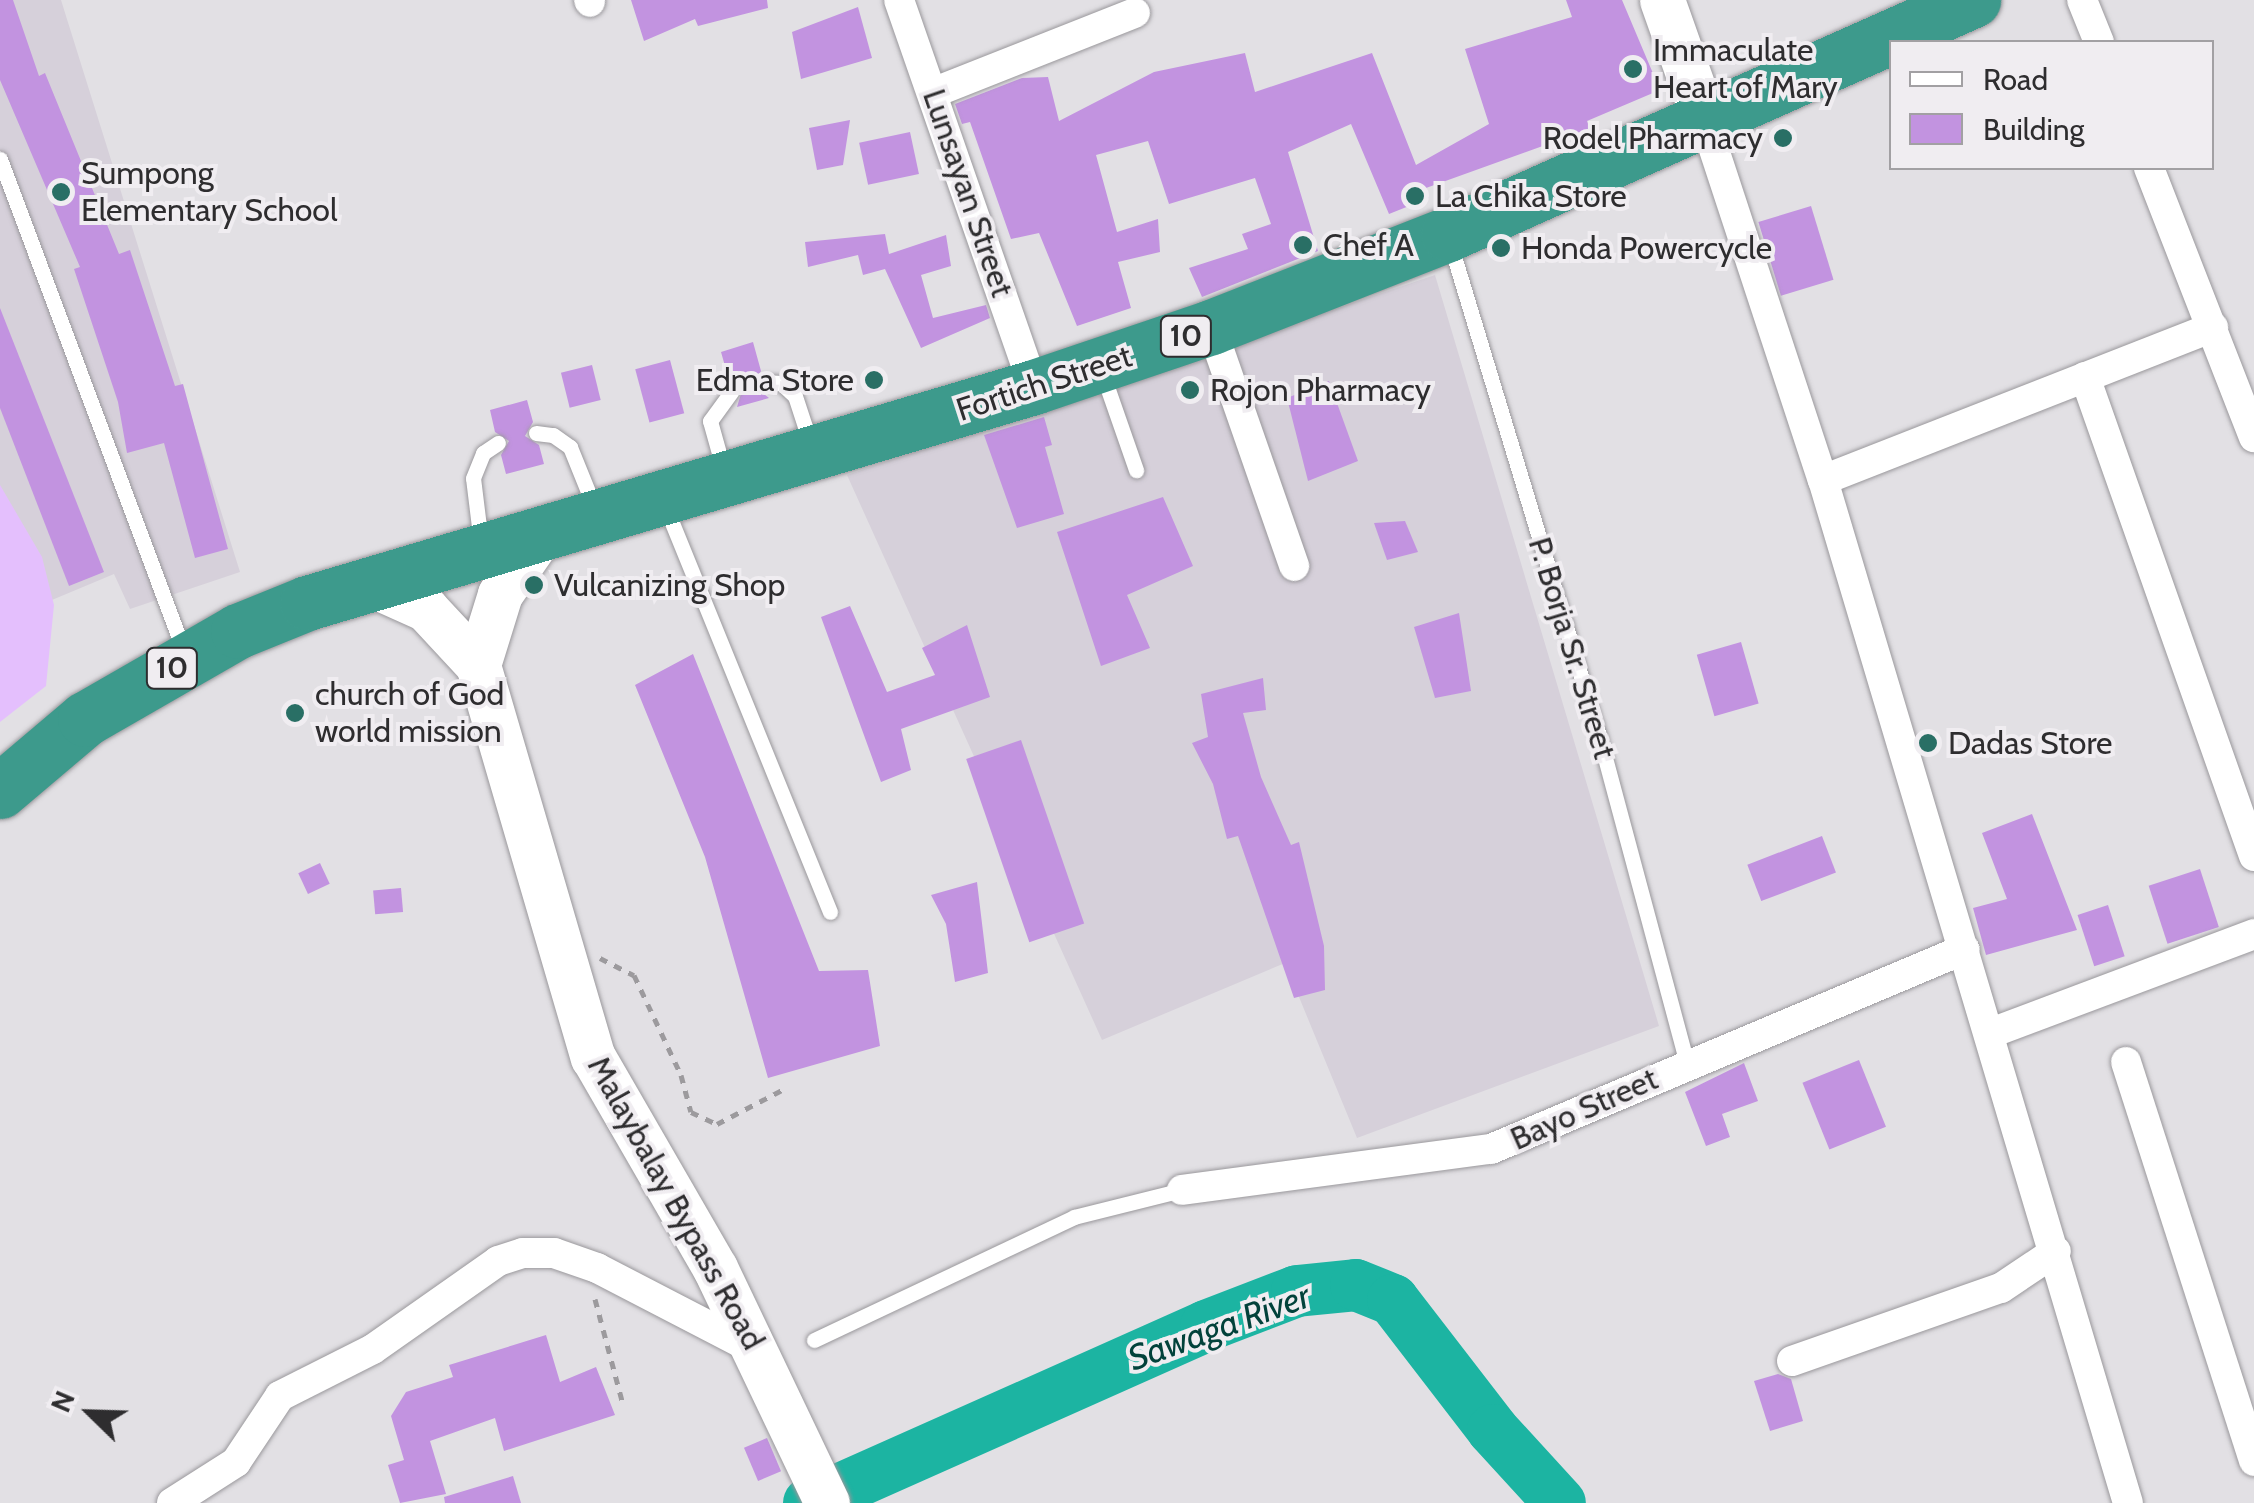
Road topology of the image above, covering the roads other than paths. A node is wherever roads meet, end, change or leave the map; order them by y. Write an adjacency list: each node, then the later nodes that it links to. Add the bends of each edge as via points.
1 (900, 0): 7 (street, Lunsayan Street)
2 (1662, 0): 8 (main road)
3 (1973, 0): 8 (highway, Fortich Street / 10)
4 (2082, 0): 6 (street)
5 (1135, 13): 7 (street)
6 (2098, 40)
7 (935, 92): 17 (street, Lunsayan Street)
8 (1703, 116): 11 (highway, Fortich Street / 10); 25 (street)
9 (0, 159): 32 (lane)
10 (2150, 170): 12 (street)
11 (1448, 234): 13 (highway, Fortich Street / 10); 41 (lane, P. Borja Sr. Street, via 1600,739)
12 (2213, 327): 15 (street); 20 (street)
13 (1211, 328): 14 (highway, Fortich Street / 10); 30 (street)
14 (1100, 366): 17 (highway, Fortich Street / 10); 23 (lane)
15 (2085, 377): 25 (street); 35 (street)
16 (764, 382): 22 (lane, via 781,383 795,396)
17 (1034, 387): 22 (highway, Fortich Street / 10)
18 (732, 391): 24 (lane, via 710,421)
19 (536, 433): 27 (lane, via 552,434 570,447)
20 (2254, 437)
21 (498, 443): 29 (lane, via 483,453 473,478)
22 (814, 454): 24 (highway, Fortich Street / 10)
23 (1136, 470)
24 (726, 480): 26 (highway, Fortich Street / 10)
25 (1823, 480): 38 (street)
26 (663, 500): 27 (highway, Fortich Street / 10); 36 (lane)
27 (598, 517): 28 (highway, Fortich Street / 10)
28 (543, 532): 29 (highway, Fortich Street / 10); 33 (main road, via 500,594)
29 (482, 550): 31 (highway, Fortich Street / 10)
30 (1294, 566)
31 (366, 582): 32 (highway, 10, via 238,631); 33 (main road, Malaybalay Bypass Road, via 426,609)
32 (187, 660): 34 (highway, 10, via 86,719)
33 (478, 665): 45 (main road, Malaybalay Bypass Road, via 593,1057)
34 (0, 791)
35 (2254, 856)
36 (830, 912)
37 (2254, 934): 39 (street)
38 (1965, 950): 39 (street); 41 (street, Bayo Street)
39 (1991, 1034): 43 (street)
40 (2126, 1062): 47 (street)
41 (1688, 1064): 42 (street, Bayo Street, via 1491,1149)
42 (1182, 1190): 44 (lane, via 1058,1224)
43 (2056, 1251): 46 (street, via 2001,1288); 50 (street)
44 (814, 1340)
45 (760, 1353): 48 (street, via 554,1252 498,1260 387,1340 280,1396 236,1462); 49 (main road, Malaybalay Bypass Road)
46 (1792, 1361)
47 (2254, 1461)
48 (172, 1503)
49 (827, 1503)
50 (2128, 1503)

